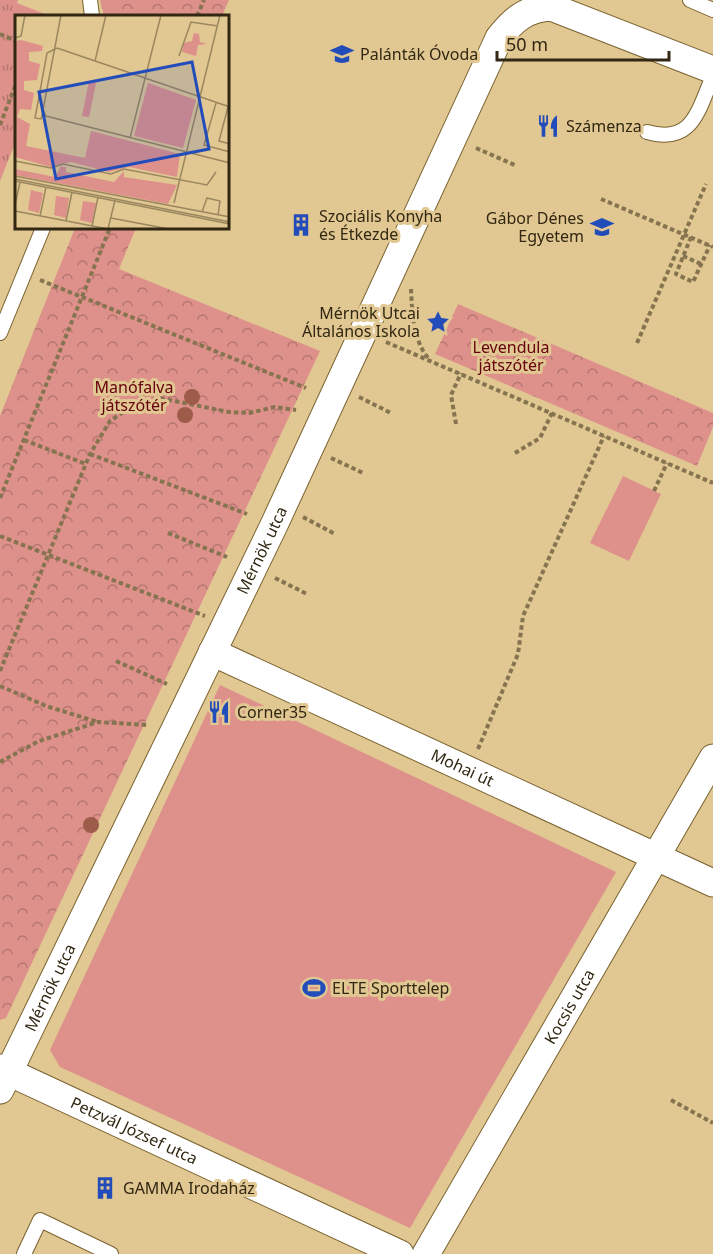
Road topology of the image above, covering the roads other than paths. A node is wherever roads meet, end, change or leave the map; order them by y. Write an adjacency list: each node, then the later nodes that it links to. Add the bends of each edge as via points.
1 (90, 0): 5 (lane)
2 (690, 0): 4 (lane)
3 (536, 7): 6 (street); 11 (street, Mérnök utca, via 511,22 499,38)
4 (713, 10)
5 (92, 15)
6 (713, 70)
7 (713, 76): 8 (lane, via 688,128 673,135)
8 (647, 132)
9 (42, 230): 10 (lane)
10 (0, 333)
11 (212, 652): 13 (street, Mohai út); 15 (street, Mérnök utca)
12 (713, 758): 13 (street, Kocsis utca)
13 (656, 857): 14 (street, Mohai út); 19 (street, Kocsis utca)
14 (713, 883)
15 (3, 1077): 18 (street, Petzvál József utca)
16 (24, 1254): 17 (lane, via 40,1220)
17 (111, 1254)
18 (400, 1254)
19 (426, 1254)

